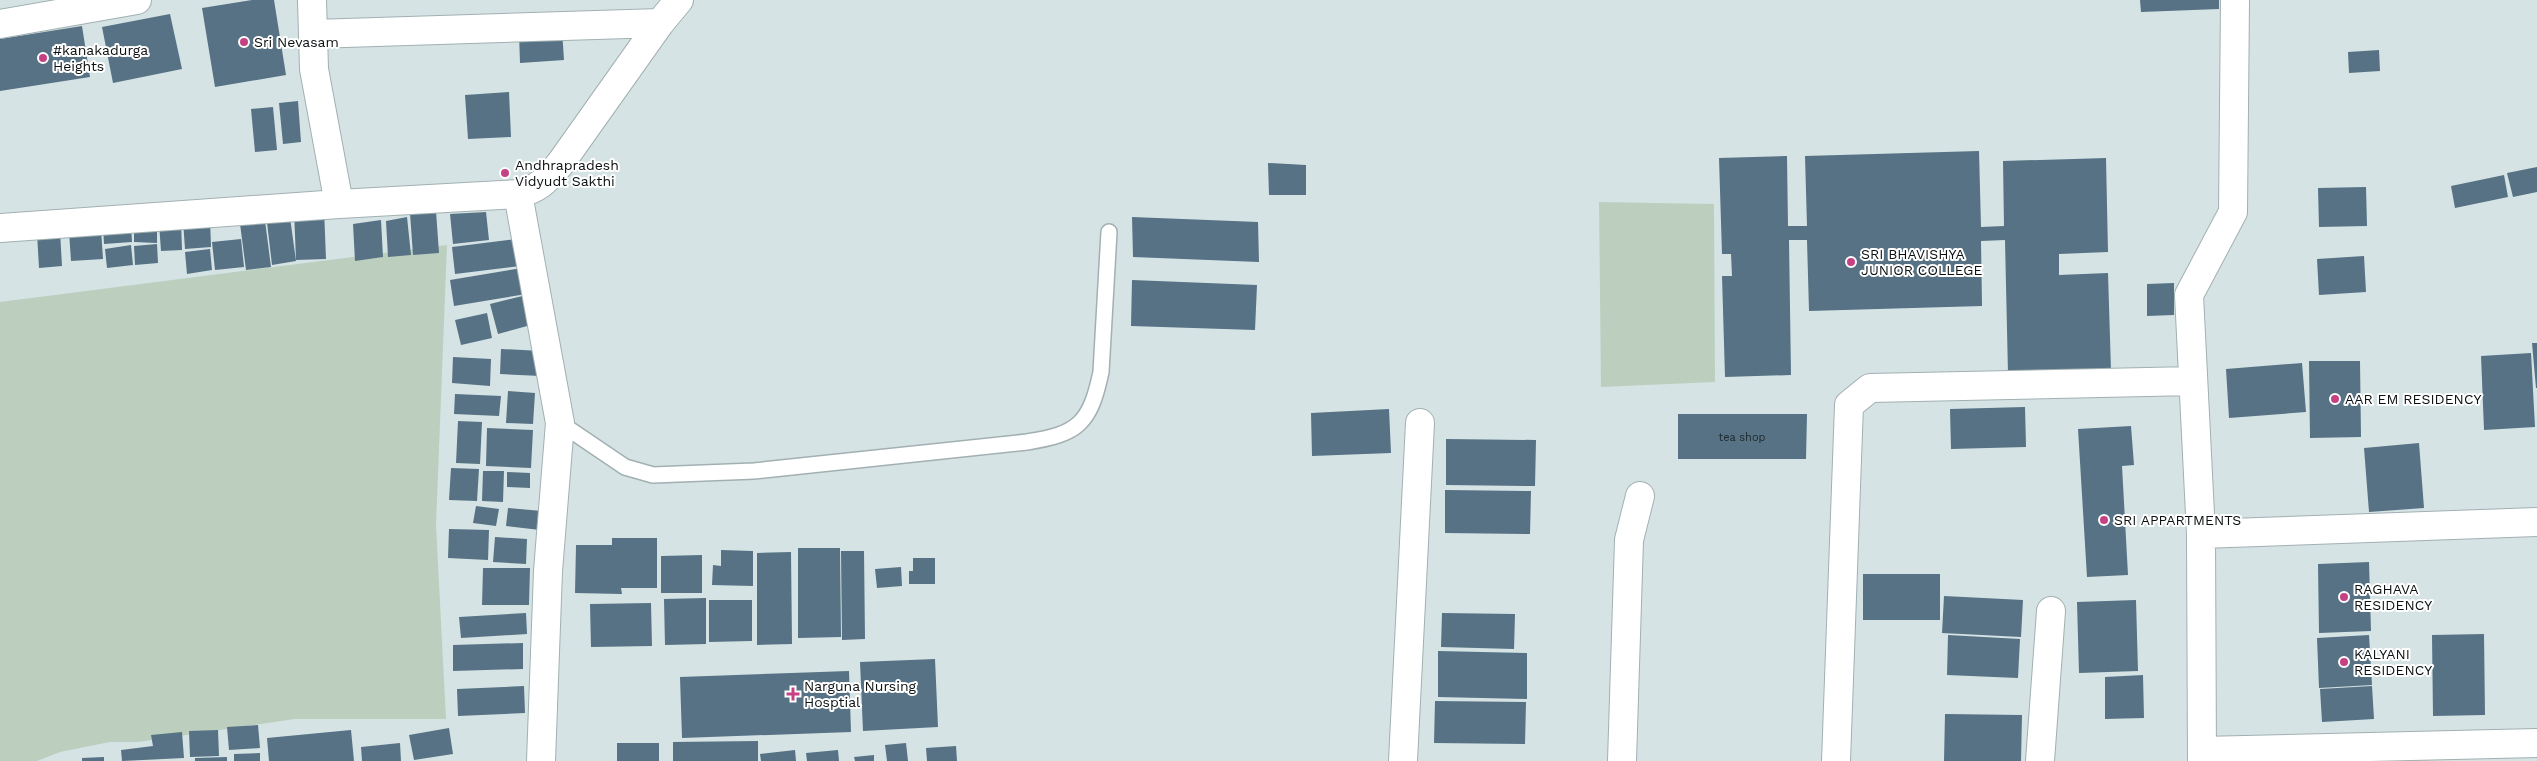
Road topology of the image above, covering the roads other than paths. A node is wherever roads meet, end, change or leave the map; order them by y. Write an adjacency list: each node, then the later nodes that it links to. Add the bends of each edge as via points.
1 (137, 0): 6 (street)
2 (312, 0): 7 (street)
3 (679, 0): 5 (street)
4 (2235, 0): 12 (street, via 2233,212 2189,295)
5 (660, 23): 7 (street); 8 (street, via 542,186)
6 (0, 24)
7 (314, 34): 9 (street, via 314,69)
8 (518, 194): 9 (street); 14 (street)
9 (339, 204): 10 (street)
10 (0, 228)
11 (1109, 232): 14 (lane, via 1098,390 1082,420 1062,436 754,471 653,475 625,467)
12 (2193, 382): 17 (street); 24 (street, via 1870,388 1849,405)
13 (1420, 423): 22 (street)
14 (560, 424): 21 (street, via 548,571)
15 (1640, 496): 23 (street, via 1630,540)
16 (2537, 522): 17 (street)
17 (2201, 534): 20 (street)
18 (2051, 611): 25 (street)
19 (2537, 743): 20 (street)
20 (2202, 756)
21 (541, 761)
22 (1403, 761)
23 (1622, 761)
24 (1836, 761)
25 (2040, 761)

